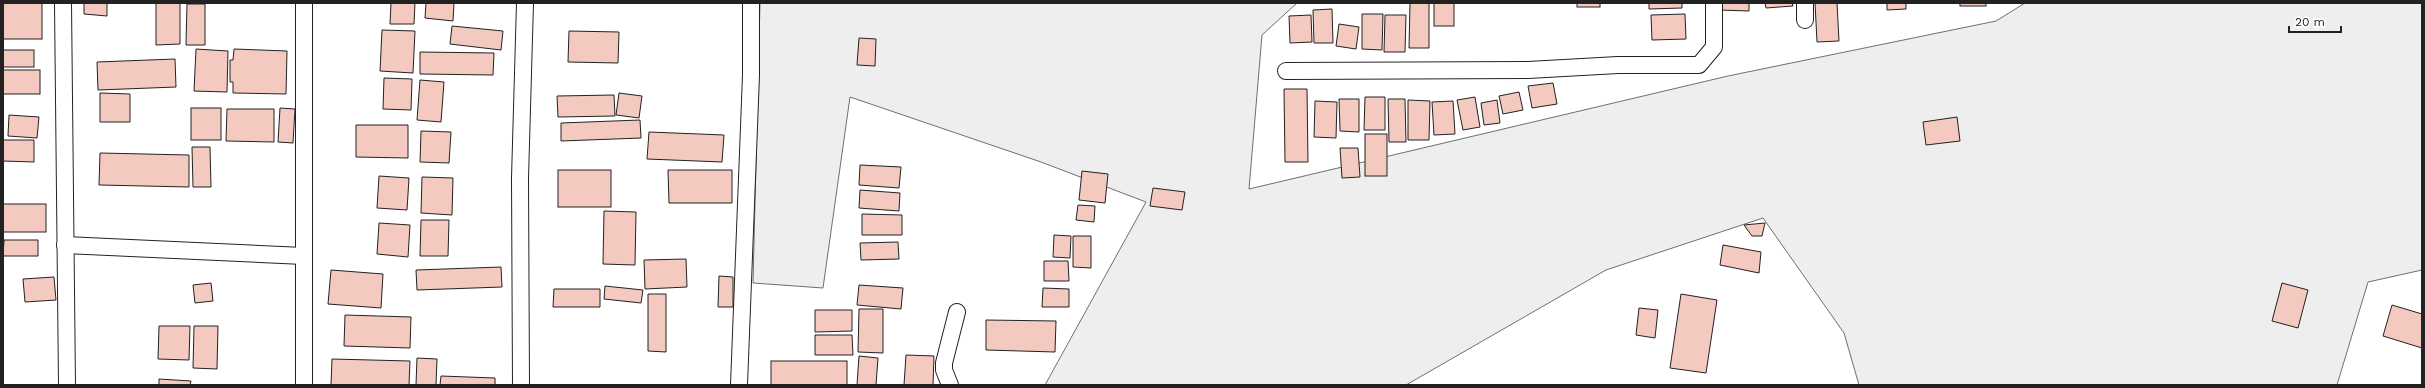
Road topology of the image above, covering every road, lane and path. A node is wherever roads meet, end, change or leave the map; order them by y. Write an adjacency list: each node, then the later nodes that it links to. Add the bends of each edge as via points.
1 (63, 3): 9 (street)
2 (304, 3): 10 (street)
3 (525, 3): 14 (street, via 520,178)
4 (751, 3): 15 (street, via 751,75)
5 (1714, 3): 8 (street, via 1714,47 1699,65 1618,65 1528,70)
6 (1805, 3): 7 (street)
7 (1805, 20)
8 (1286, 71)
9 (65, 245): 10 (street); 12 (street)
10 (304, 256): 13 (street)
11 (957, 312): 16 (street, via 944,363)
12 (66, 385)
13 (304, 385)
14 (520, 385)
15 (739, 385)
16 (950, 385)

